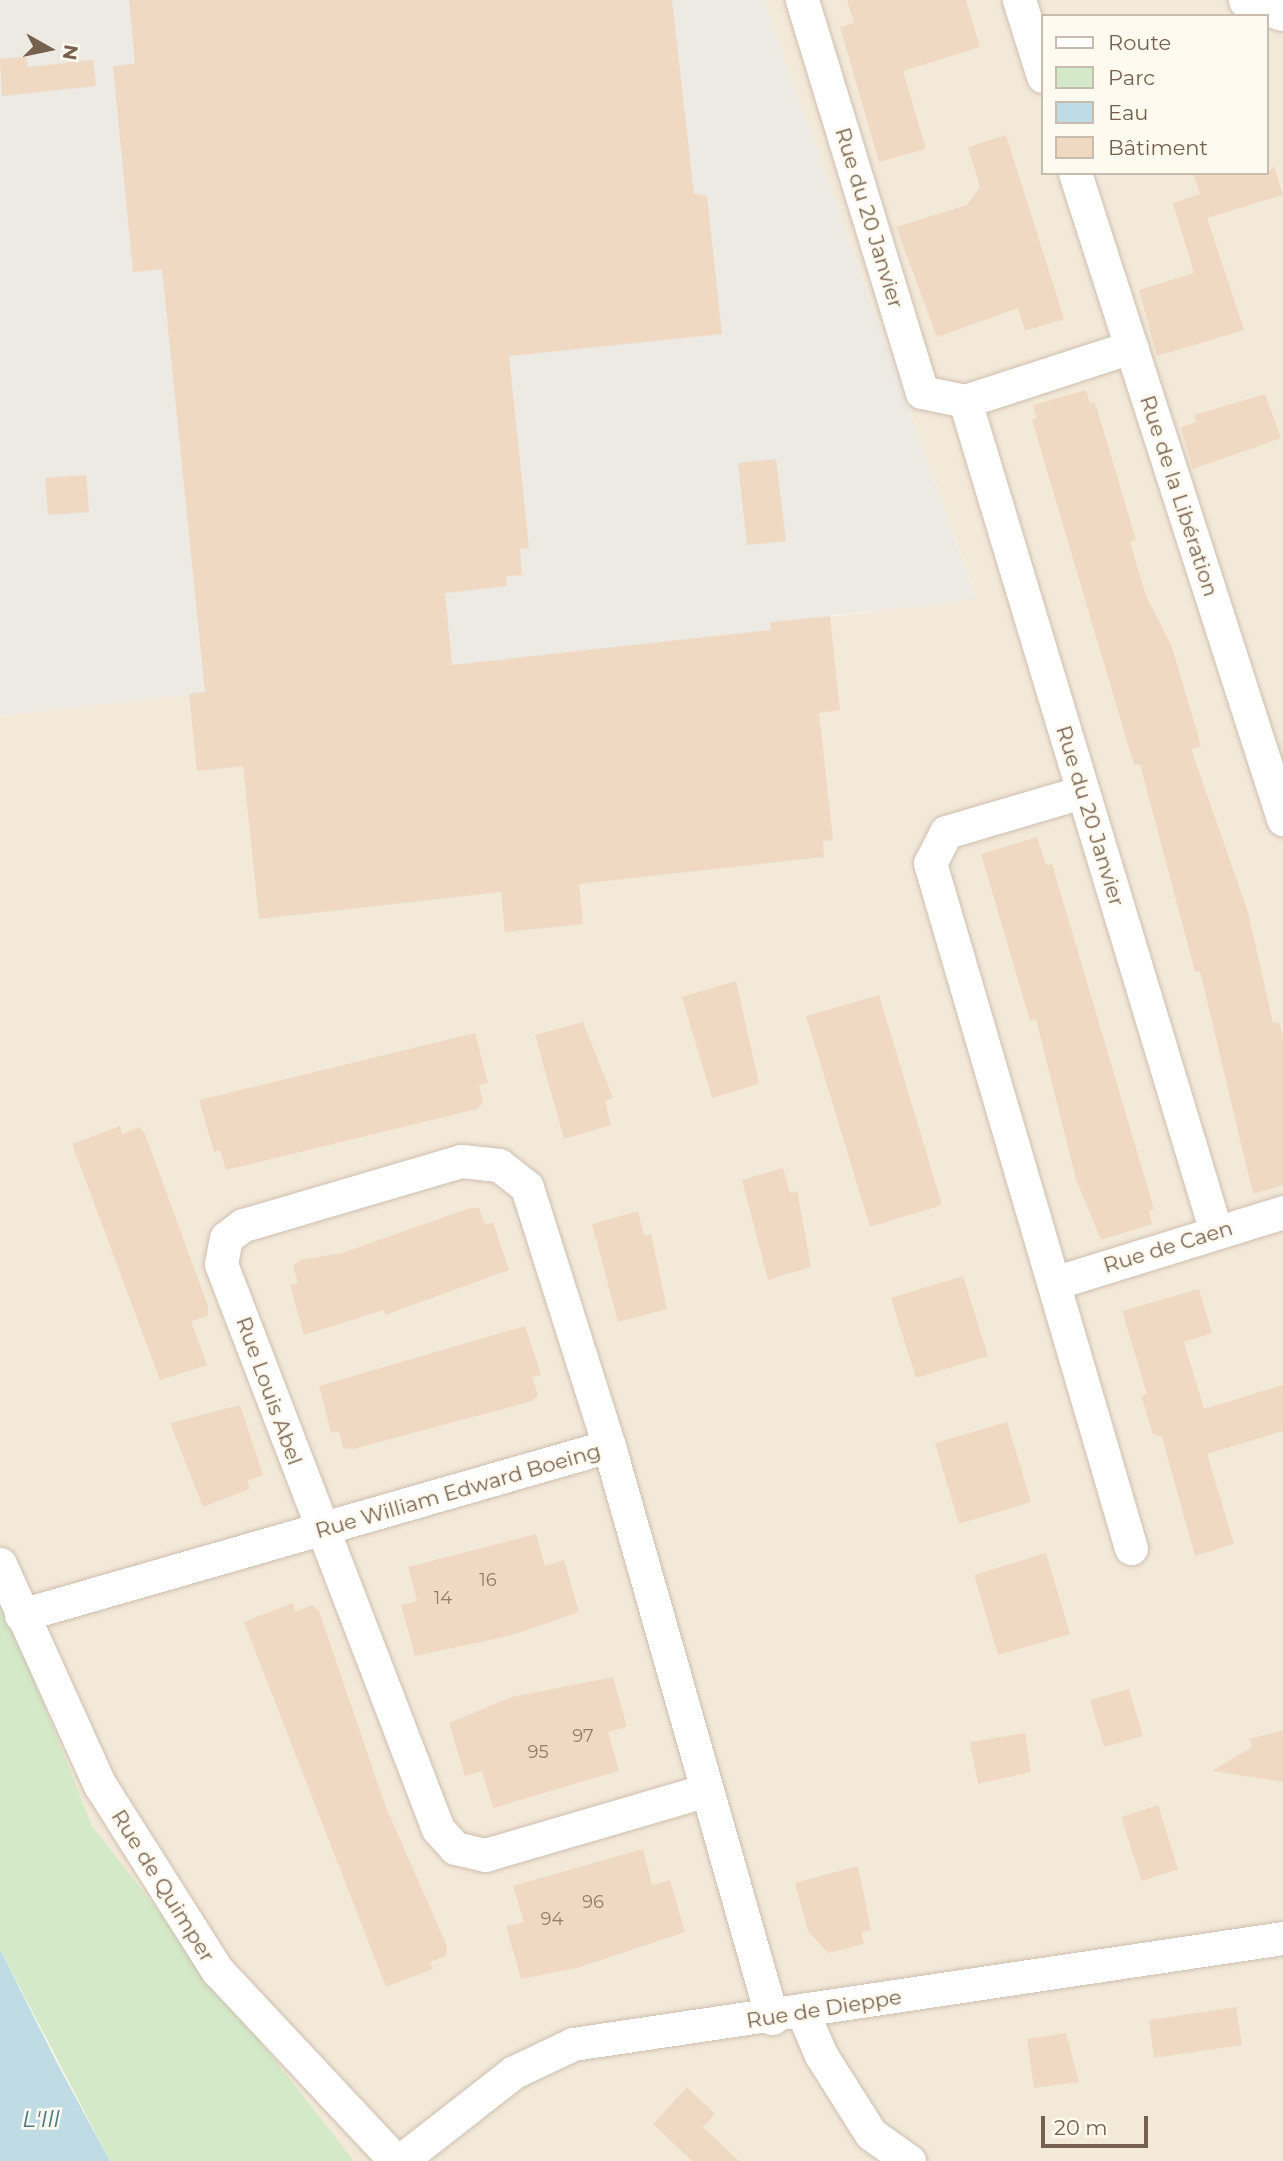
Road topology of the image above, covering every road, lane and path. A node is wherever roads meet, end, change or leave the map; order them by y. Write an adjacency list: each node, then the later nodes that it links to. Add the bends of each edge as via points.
1 (802, 0): 8 (street, Rue du 20 Janvier, via 922,392)
2 (1019, 0): 5 (street)
3 (1248, 0): 4 (main road)
4 (1283, 12)
5 (1042, 73)
6 (1076, 175): 7 (street, Rue de la Libération)
7 (1131, 347): 8 (street, Rue du 20 Janvier); 10 (street, Rue de la Libération)
8 (965, 401): 9 (street, Rue du 20 Janvier)
9 (1082, 792): 12 (street, Rue du 20 Janvier); 13 (street, via 946,832 930,863)
10 (1283, 819)
11 (1283, 1212): 12 (street, Rue de Caen)
12 (1216, 1232): 13 (street, Rue de Caen)
13 (1054, 1283): 16 (street)
14 (609, 1446): 15 (street, Rue William Edward Boeing); 15 (street, Rue Louis Abel, via 527,1187 499,1165 461,1161 243,1225 226,1238 222,1264); 19 (street, Rue William Edward Boeing)
15 (320, 1529): 18 (street, Rue William Edward Boeing); 19 (street, Rue Louis Abel, via 438,1829 455,1848 485,1855)
16 (1131, 1548)
17 (0, 1564): 18 (street, Rue de Quimper)
18 (21, 1615): 22 (street, Rue de Quimper, via 100,1785 216,1970)
19 (707, 1790): 21 (street, Rue William Edward Boeing)
20 (1283, 1938): 21 (street, Rue de Dieppe)
21 (788, 2015): 22 (street, Rue de Dieppe, via 551,2050); 23 (street, Rue William Edward Boeing, via 821,2055 871,2134)
22 (398, 2161)
23 (909, 2161)

